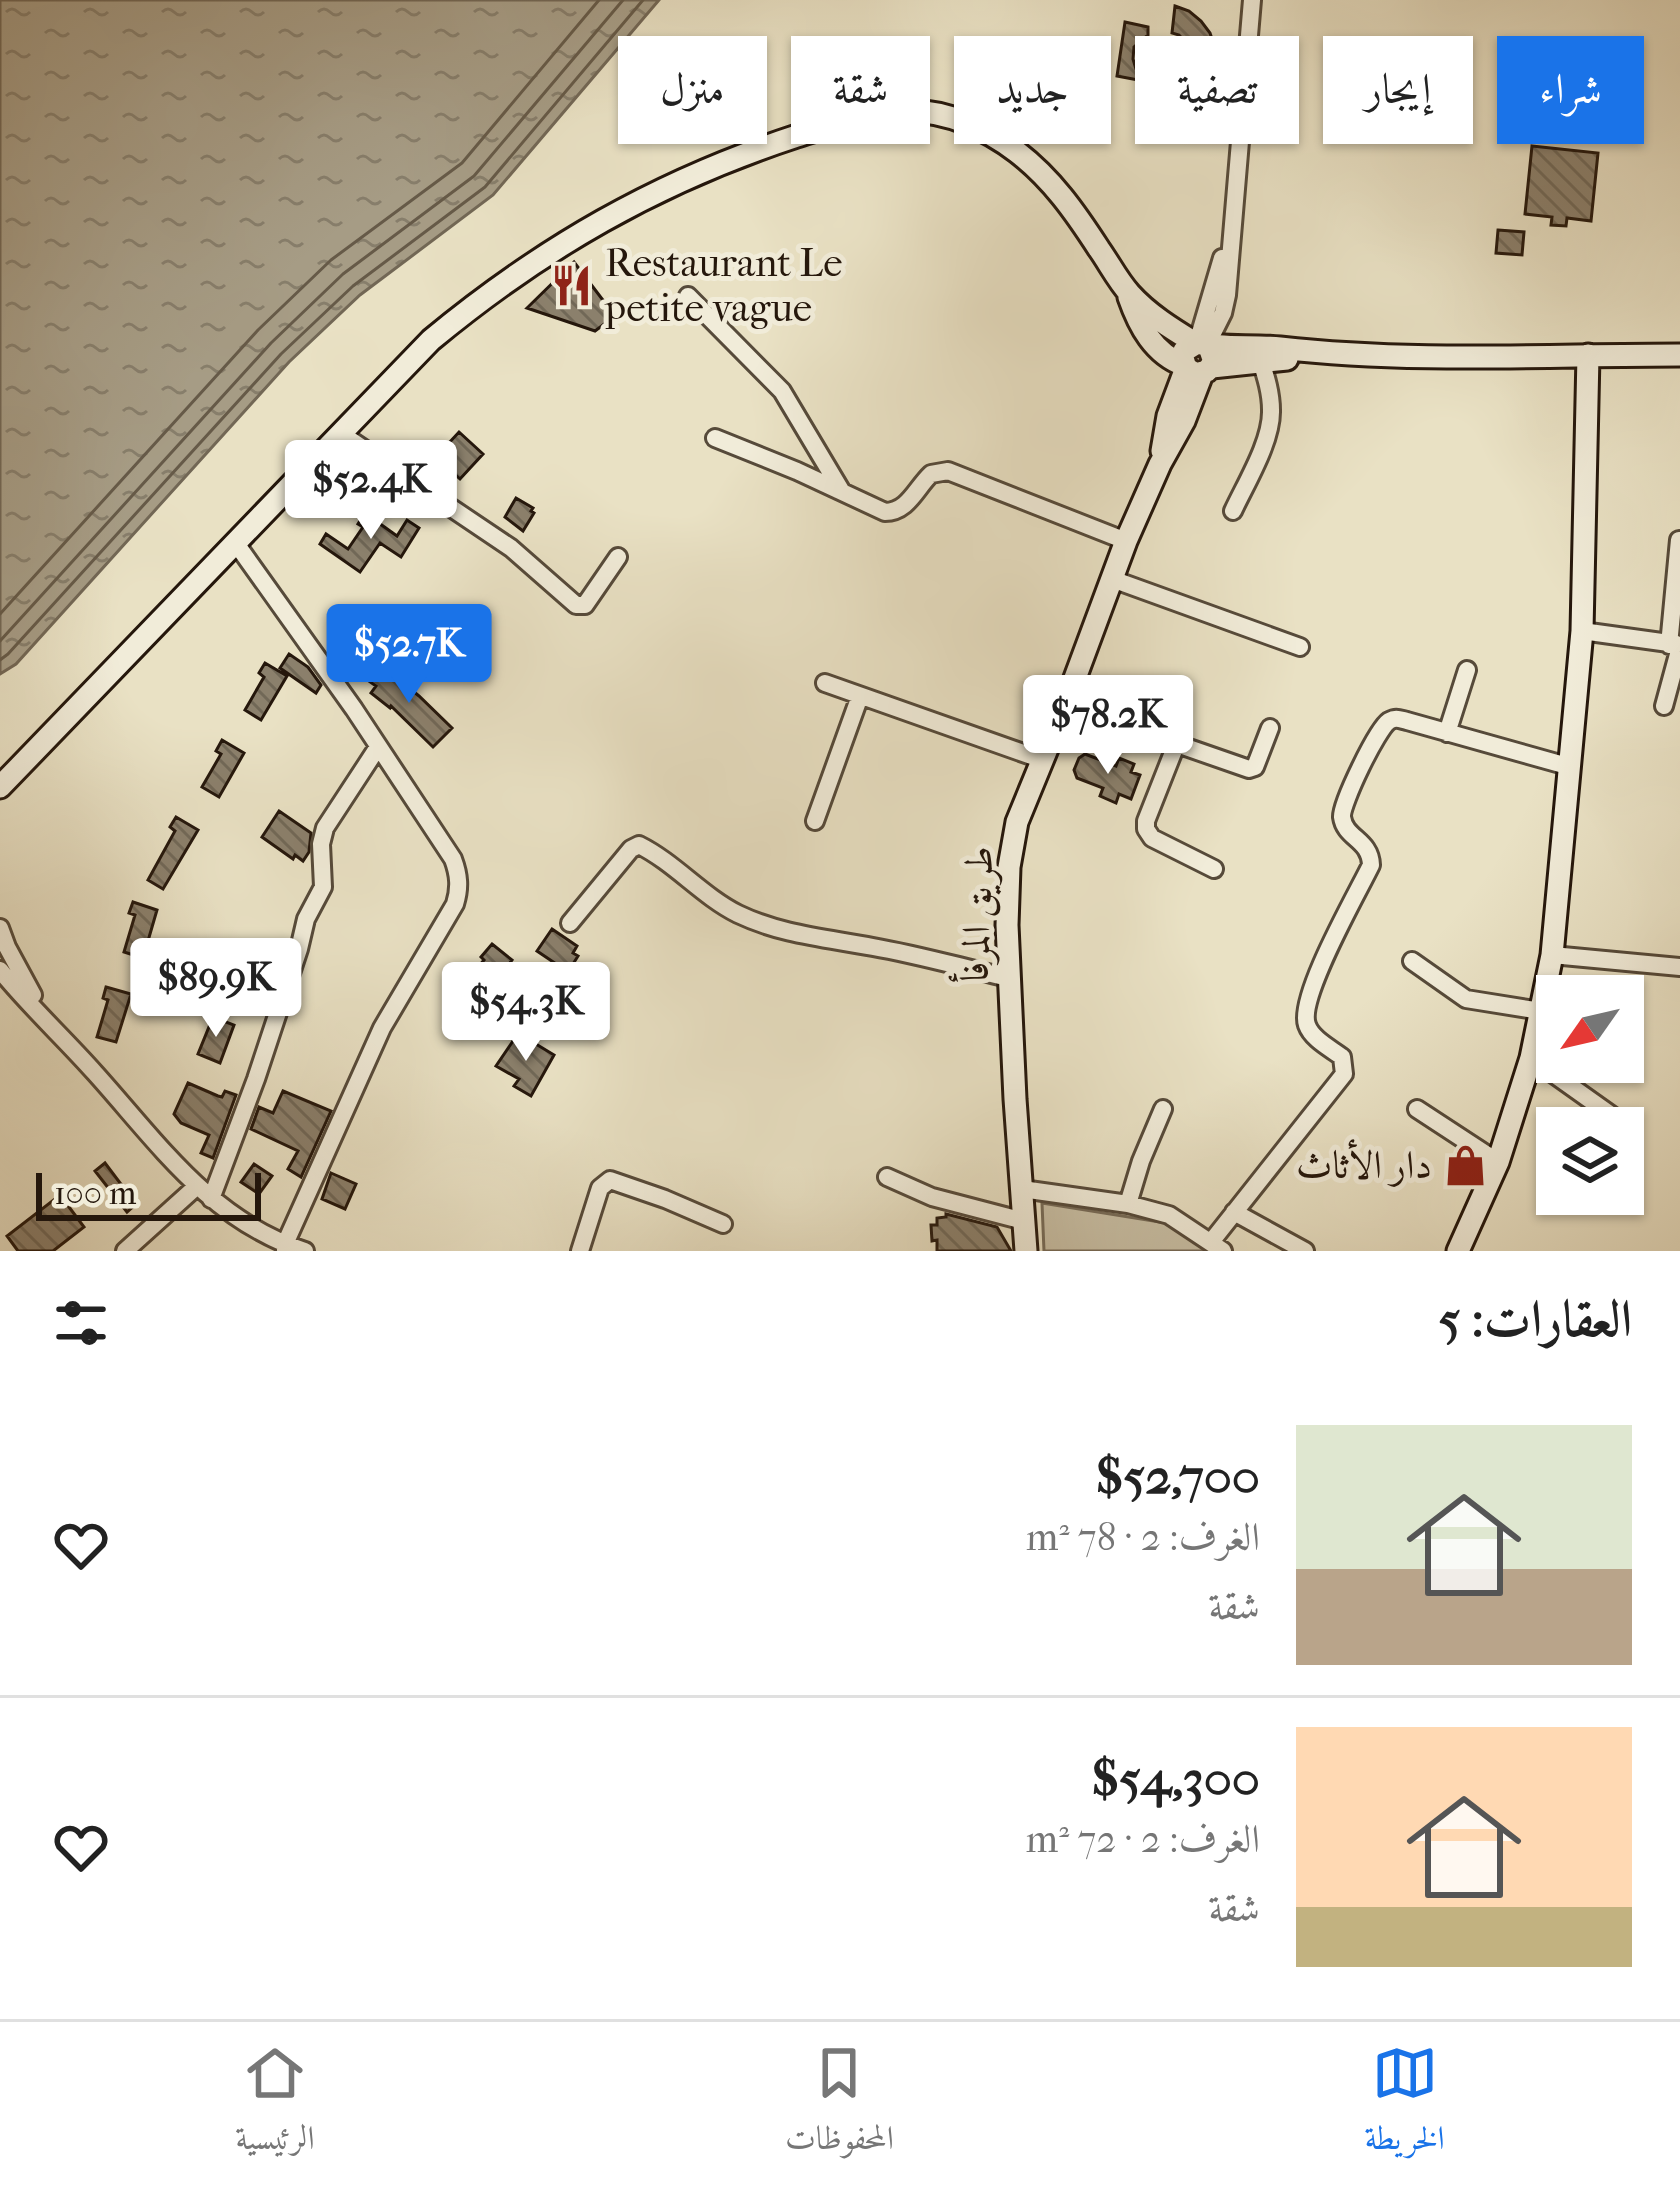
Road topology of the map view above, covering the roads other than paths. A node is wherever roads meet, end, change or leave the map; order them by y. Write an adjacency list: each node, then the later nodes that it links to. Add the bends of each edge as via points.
1 (1252, 0): 8 (street, via 1229,275 1223,313)
2 (1126, 291): 4 (street); 8 (street); 11 (street, via 1069,202 1012,148 932,113 877,113 738,156 628,205 539,258 431,340)
3 (688, 296): 14 (street, via 782,391)
4 (1149, 338): 8 (street, via 1164,355); 10 (street, via 1165,376)
5 (1311, 353): 6 (street); 8 (street, via 1273,348); 9 (street)
6 (1588, 355): 7 (street); 21 (street)
7 (1680, 355)
8 (1199, 356): 9 (street); 10 (street); 13 (street, via 1184,421)
9 (1261, 362): 15 (street, via 1272,412)
10 (1168, 416): 13 (street)
11 (340, 433): 18 (street); 19 (street, via 512,548 579,606)
12 (715, 438): 14 (street)
13 (1160, 464): 17 (street, طريق المرفأ)
14 (842, 491): 17 (street, via 893,513 931,474 948,471)
15 (1233, 511)
16 (1679, 540): 22 (street)
17 (1126, 541): 20 (street, طريق المرفأ)
18 (235, 542): 32 (street); 35 (street)
19 (618, 557)
20 (1112, 579): 23 (street); 27 (street, طريق المرفأ)
21 (1582, 631): 22 (street); 34 (street)
22 (1676, 645): 28 (street)
23 (1300, 647)
24 (1467, 670): 30 (street)
25 (824, 683): 26 (street)
26 (860, 695): 33 (street); 36 (street)
27 (1065, 706): 31 (street); 33 (street, طريق المرفأ)
28 (1664, 706)
29 (1270, 728): 31 (street, via 1249,770)
30 (1447, 733): 34 (street); 59 (street, via 1391,719 1347,799 1342,818 1369,850 1371,865 1305,1016 1311,1032 1342,1057 1344,1074)
31 (1176, 745): 37 (street, via 1146,829)
32 (379, 747): 57 (street, via 325,828 323,887); 63 (street, via 453,859 459,890 382,1028)
33 (1043, 760): 45 (street, طريق المرفأ, via 1017,822 1009,867)
34 (1571, 767): 40 (street)
35 (1, 789)
36 (815, 820)
37 (1214, 869)
38 (571, 922): 45 (street, via 639,845 734,912 775,929)
39 (0, 928): 47 (street)
40 (1552, 956): 42 (street); 44 (street)
41 (1412, 961): 46 (street, via 1466,999)
42 (1680, 967)
43 (0, 970): 47 (street)
44 (1548, 975)
45 (1009, 978): 56 (street, طريق المرفأ)
46 (1536, 1010)
47 (57, 1030): 55 (street)
48 (1536, 1034): 49 (street)
49 (1531, 1058): 50 (street); 53 (street)
50 (1601, 1107)
51 (1162, 1108): 58 (street)
52 (1417, 1109): 53 (street)
53 (1498, 1162): 69 (street)
54 (887, 1177): 60 (street)
55 (196, 1186): 57 (street); 64 (street)
56 (1022, 1189): 58 (street); 60 (street, طريق المرفأ)
57 (211, 1199): 63 (street)
58 (1128, 1204): 62 (street, via 1169,1215)
59 (1234, 1213): 62 (street); 68 (street)
60 (1024, 1221): 67 (street, طريق المرفأ)
61 (723, 1224): 66 (street, via 610,1180 600,1188)
62 (1217, 1246)
63 (285, 1248): 65 (street)
64 (125, 1251)
65 (305, 1251)
66 (580, 1251)
67 (1026, 1251)
68 (1305, 1251)
69 (1458, 1251)

